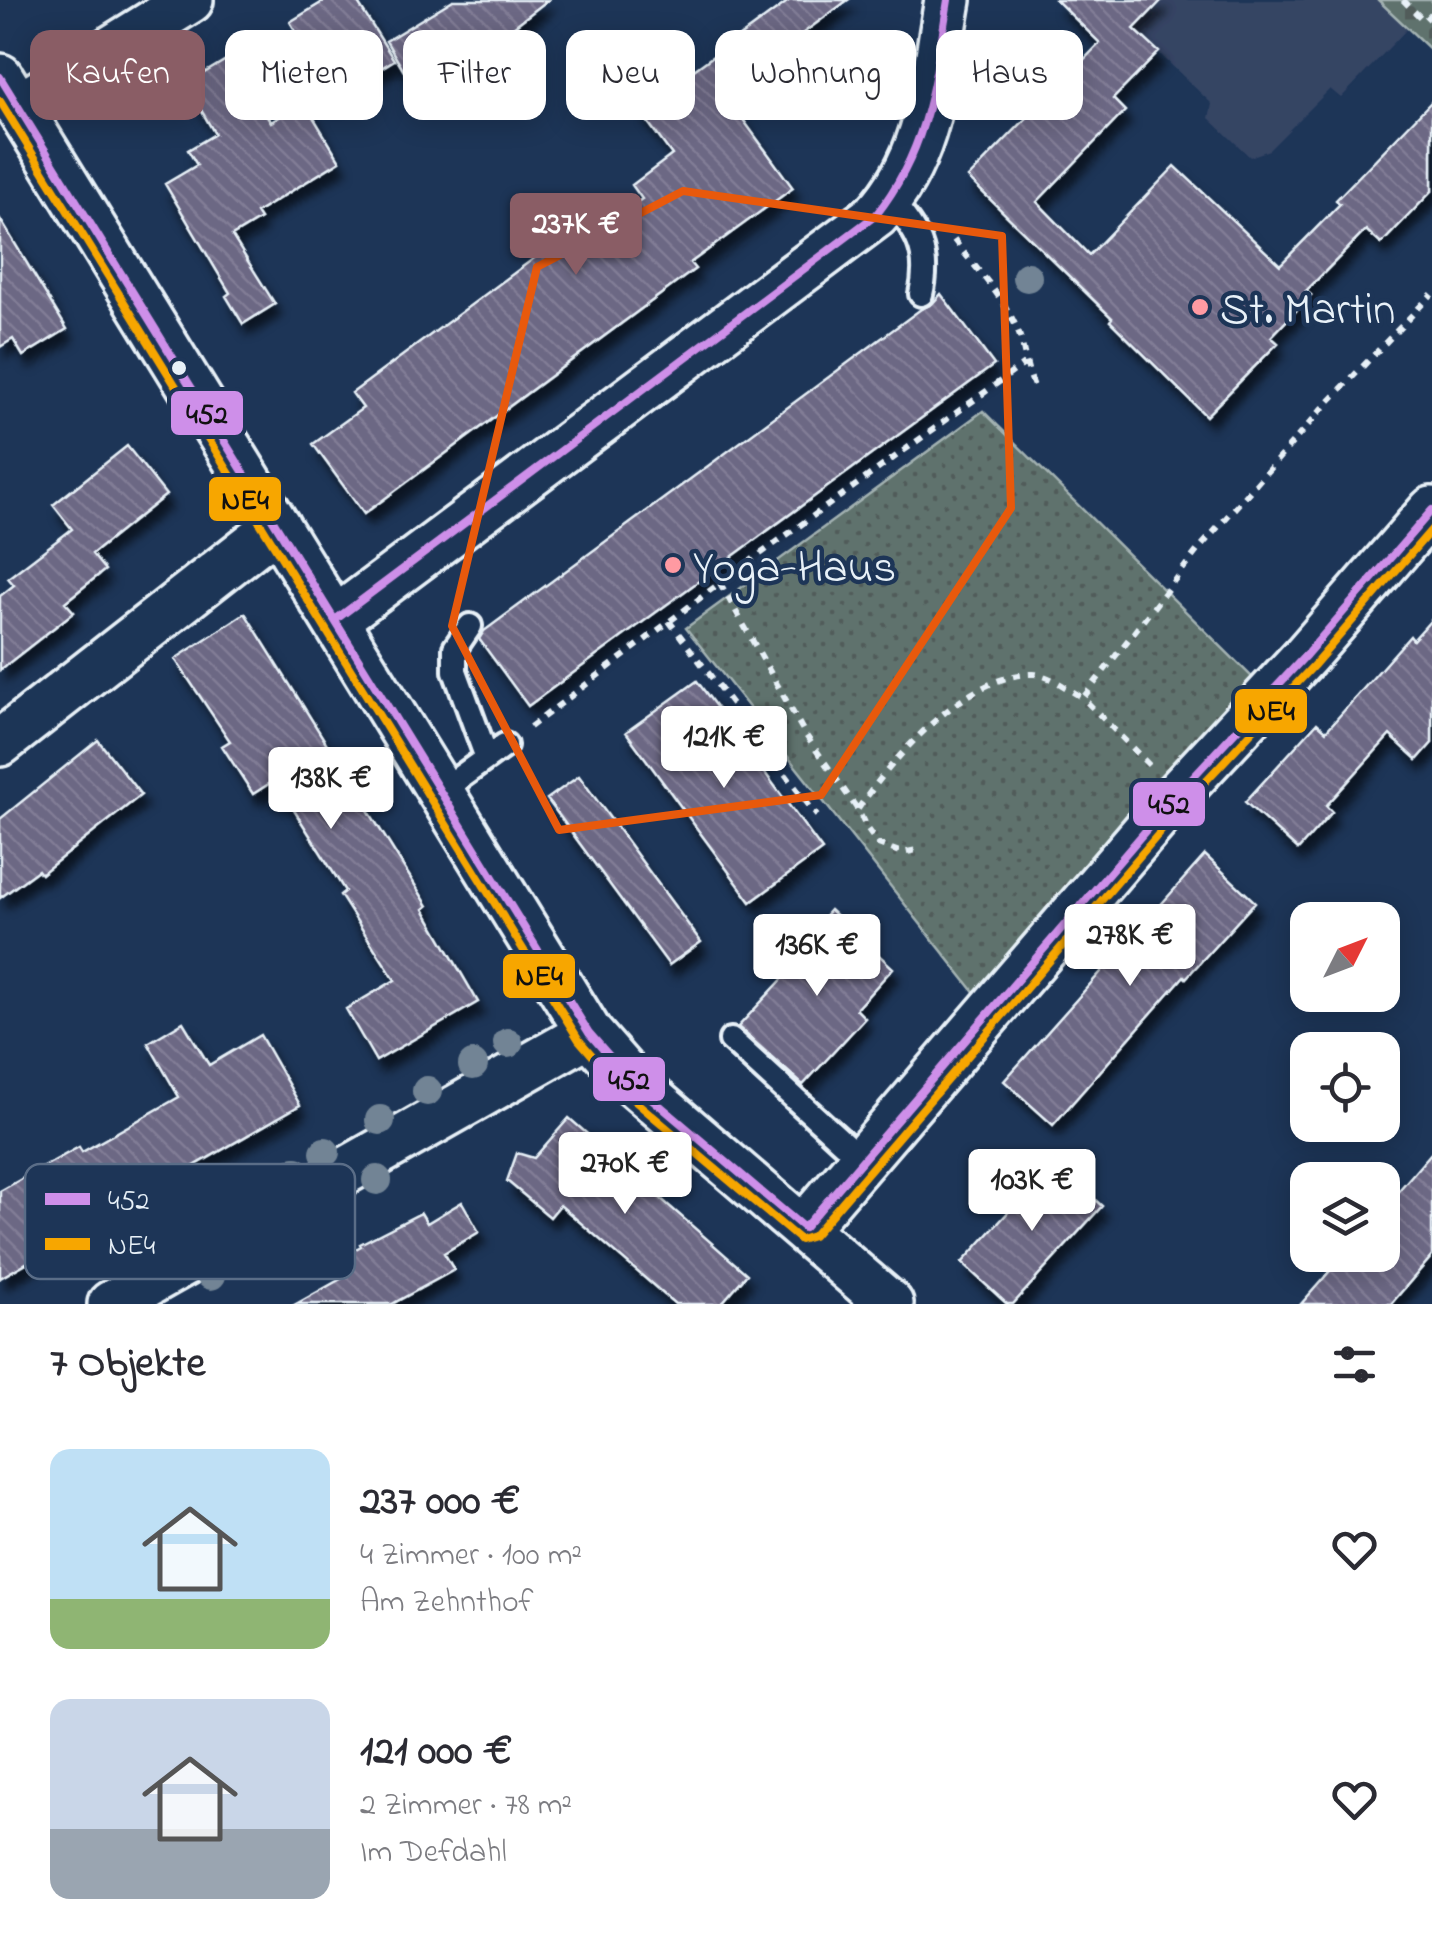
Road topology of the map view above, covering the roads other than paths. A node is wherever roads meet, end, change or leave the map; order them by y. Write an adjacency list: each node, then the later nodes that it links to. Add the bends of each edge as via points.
1 (190, 0): 3 (street)
2 (948, 0): 4 (street, via 922,143)
3 (9, 92): 7 (street)
4 (890, 200): 5 (lane, via 919,235); 8 (street, via 816,263)
5 (922, 294)
6 (1432, 510): 14 (street)
7 (276, 526): 8 (street); 10 (street)
8 (335, 620): 11 (street)
9 (470, 626): 11 (lane, via 455,648 455,671 496,752)
10 (0, 743)
11 (441, 791): 12 (street)
12 (590, 1033): 15 (street); 16 (street, via 631,1081)
13 (731, 1040): 14 (lane)
14 (862, 1160): 16 (street)
15 (355, 1166)
16 (804, 1228): 18 (street)
17 (155, 1279): 19 (street)
18 (865, 1296)
19 (111, 1304)

